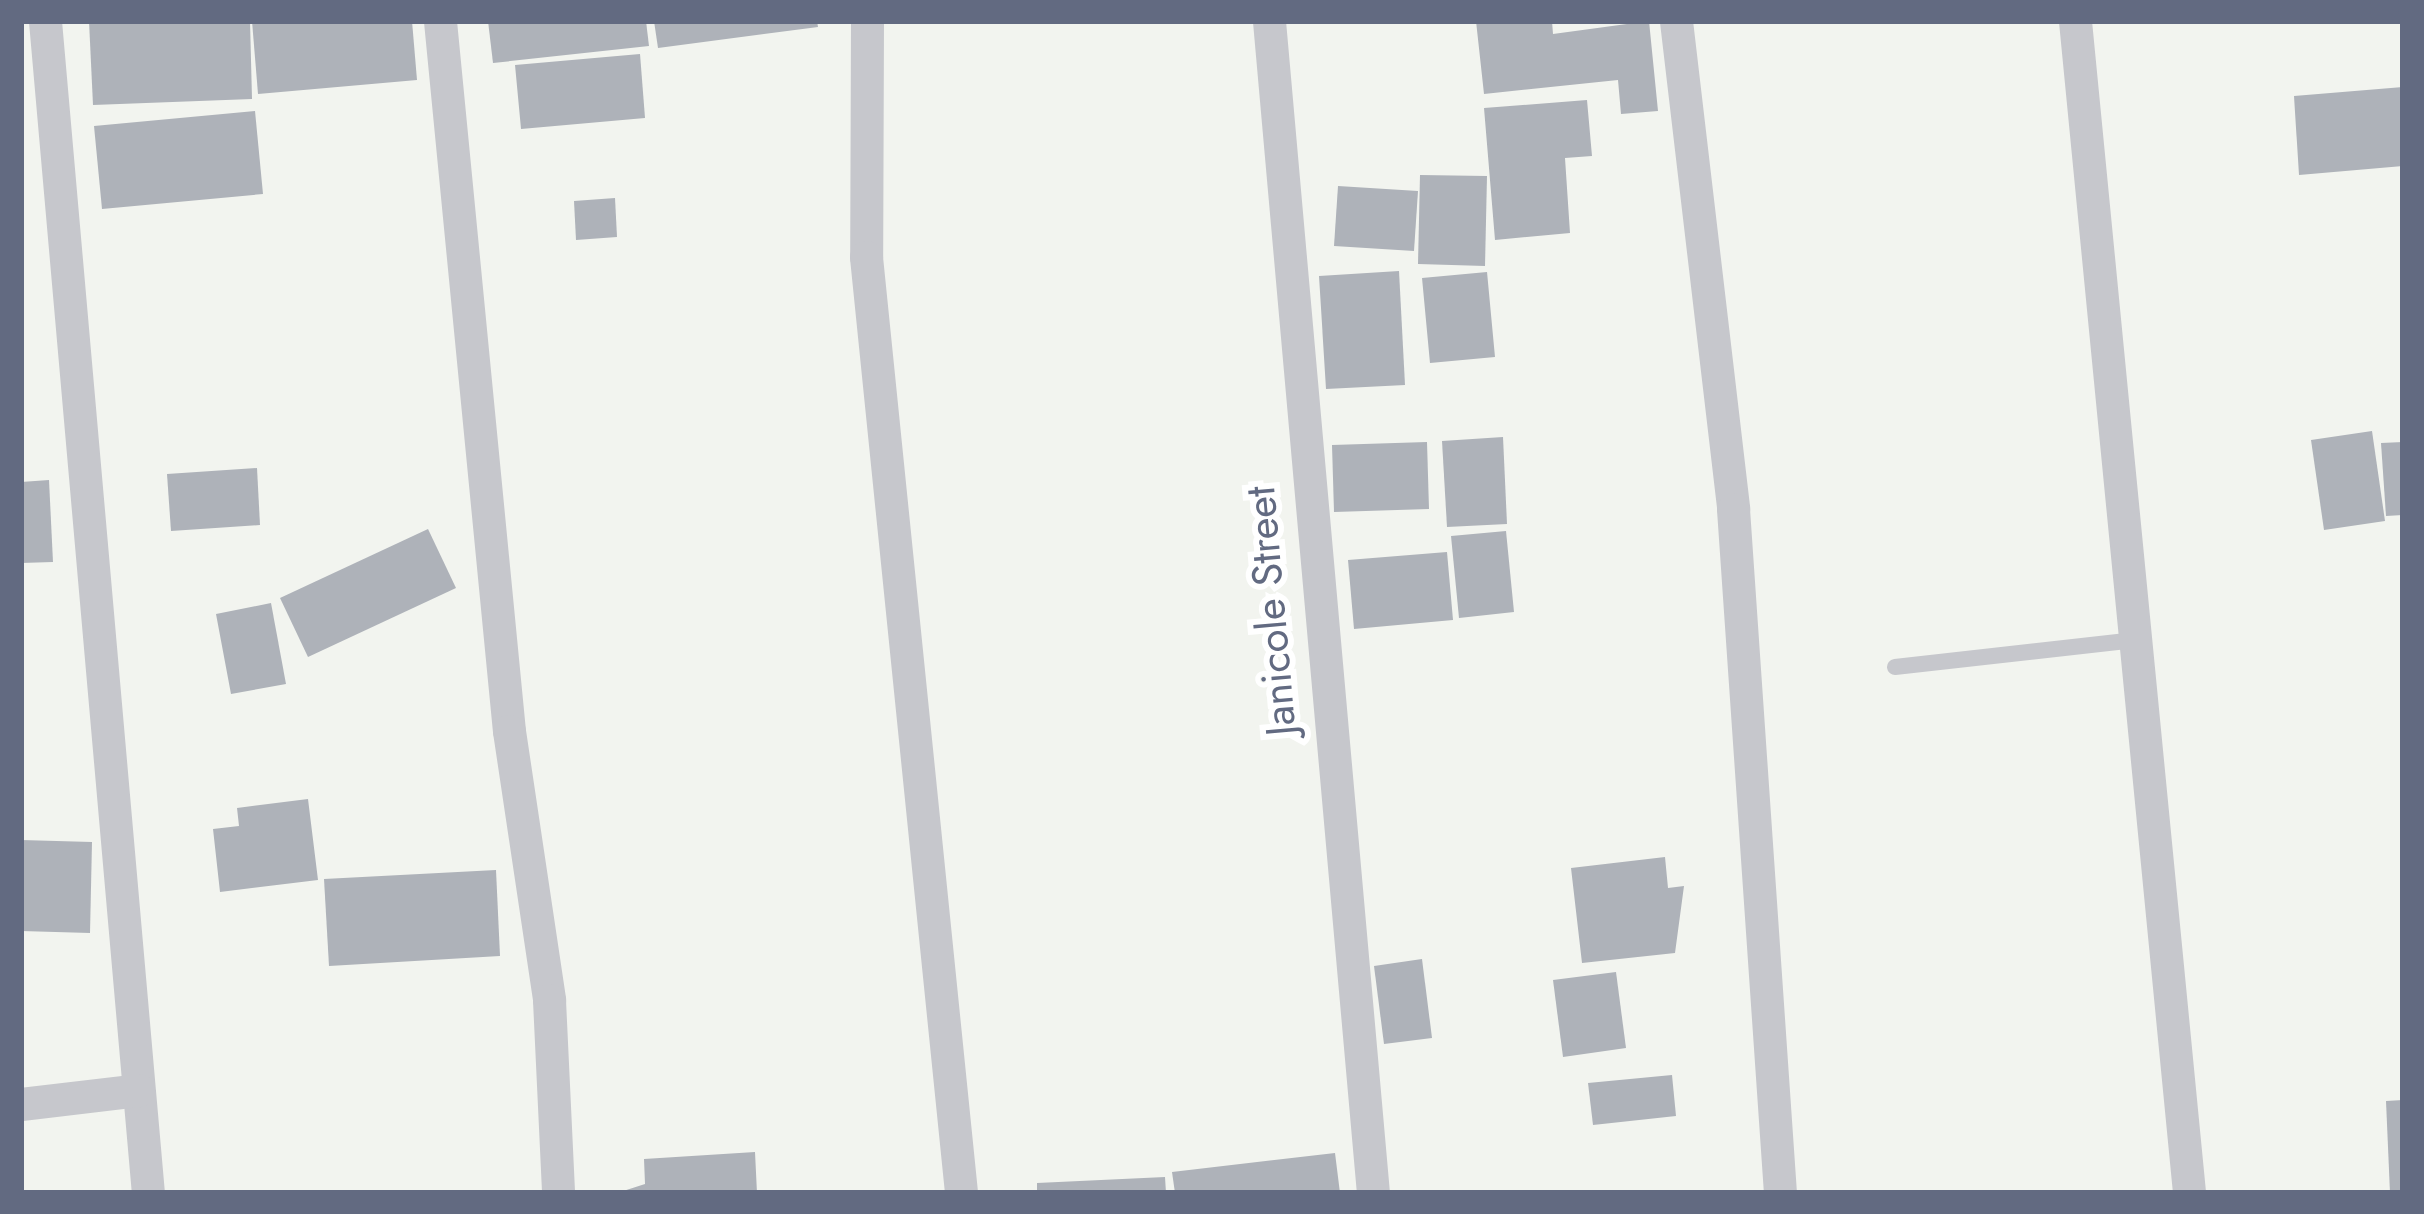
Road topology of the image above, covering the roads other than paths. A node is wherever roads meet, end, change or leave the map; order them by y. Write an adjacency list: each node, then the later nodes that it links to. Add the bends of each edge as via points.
1 (45, 21): 9 (street)
2 (440, 21): 12 (street, via 509,731 549,1000)
3 (867, 21): 13 (street, via 866,257)
4 (1268, 21): 14 (street, Janicole Street)
5 (1676, 21): 15 (street, via 1733,509)
6 (2074, 21): 7 (street)
7 (2137, 640): 8 (lane); 16 (street)
8 (1895, 667)
9 (139, 1090): 10 (street); 11 (street)
10 (21, 1104)
11 (148, 1193)
12 (558, 1193)
13 (961, 1193)
14 (1373, 1193)
15 (1780, 1193)
16 (2189, 1193)

